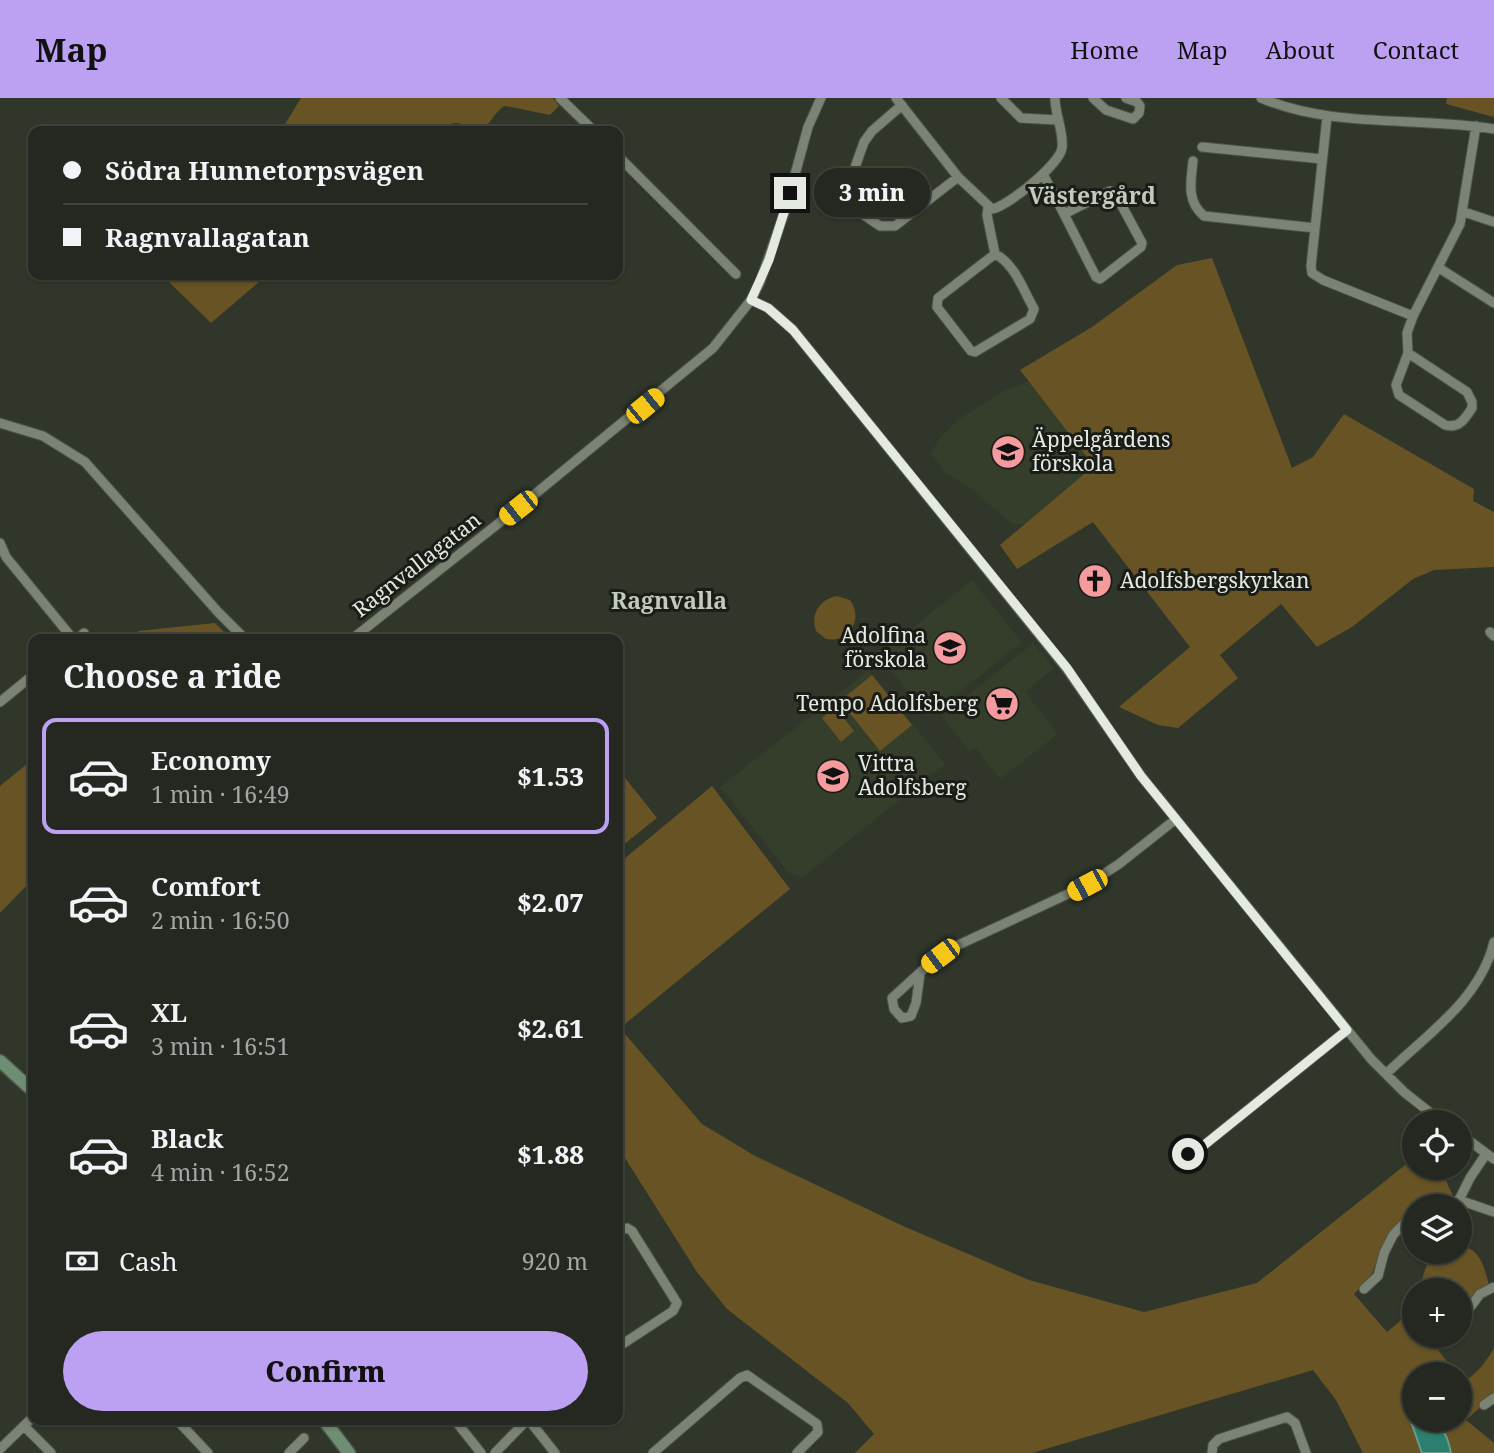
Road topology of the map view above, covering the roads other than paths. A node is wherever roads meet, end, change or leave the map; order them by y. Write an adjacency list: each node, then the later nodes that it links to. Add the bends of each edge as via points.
1 (560, 98): 11 (street)
2 (821, 98): 28 (street, Ragnvallagatan, via 808,127 769,260)
3 (1001, 98): 10 (street, via 1021,118)
4 (1055, 98): 10 (street)
5 (1093, 98): 6 (street, via 1106,110 1135,118 1140,106)
6 (1126, 98)
7 (1261, 98): 9 (street)
8 (899, 102): 19 (street); 19 (street, via 864,142 846,190 852,207 880,226 895,226)
9 (1327, 117): 12 (street); 15 (street)
10 (1057, 120): 18 (street, via 1061,153)
11 (589, 126)
12 (1476, 126): 13 (street); 21 (street)
13 (1494, 129)
14 (1202, 148): 15 (street)
15 (1322, 159): 24 (street)
16 (623, 161): 27 (street)
17 (1193, 161): 24 (street, via 1190,189 1204,216)
18 (1043, 174): 20 (street, via 1002,206); 22 (street)
19 (958, 177): 20 (street)
20 (988, 208): 25 (street)
21 (1464, 212): 23 (street); 26 (street)
22 (1064, 214): 22 (street, via 1110,191 1115,193 1141,247 1100,279)
23 (1494, 222)
24 (1315, 228): 30 (street, via 1312,273)
25 (995, 254): 25 (street, via 936,302 975,352 1033,315 1010,265)
26 (1439, 268): 29 (street); 30 (street)
27 (736, 274)
28 (751, 300): 36 (street, Ragnvallagatan, via 701,360); 39 (street, via 793,330 1067,668)
29 (1494, 303)
30 (1413, 316): 31 (street, via 1407,333)
31 (1408, 353): 31 (street, via 1396,385 1399,395 1445,425 1459,424 1472,408 1467,392)
32 (0, 423): 35 (street, via 43,436 85,462)
33 (0, 543): 34 (street, via 6,557)
34 (75, 634)
35 (240, 634)
36 (358, 634)
37 (28, 679): 38 (street)
38 (0, 702)
39 (1176, 819): 41 (street, via 1087,885 964,942); 42 (street)
40 (1494, 942): 44 (street, via 1472,990)
41 (920, 974): 41 (street, via 892,998 902,1018 914,1012)
42 (1347, 1030): 44 (street); 49 (street, via 1203,1146)
43 (0, 1061): 45 (street)
44 (1386, 1074): 46 (street)
45 (28, 1086)
46 (1427, 1110)
47 (1472, 1143): 48 (street)
48 (1490, 1156): 50 (street)
49 (1175, 1157)
50 (1462, 1194)
51 (1472, 1204): 52 (street)
52 (1494, 1212)
53 (1402, 1226): 56 (street, via 1393,1235 1378,1276)
54 (623, 1229): 58 (street, via 632,1231 677,1306)
55 (1494, 1287): 57 (street)
56 (1364, 1290)
57 (1472, 1305)
58 (623, 1344)
59 (1494, 1398): 60 (street)
60 (1484, 1405)
61 (28, 1423): 67 (street)
62 (182, 1425): 71 (street)
63 (328, 1425): 73 (street)
64 (459, 1425): 74 (street)
65 (522, 1425): 75 (street)
66 (533, 1425): 76 (street)
67 (25, 1427): 69 (street); 70 (street)
68 (304, 1438): 72 (street)
69 (0, 1449)
70 (51, 1453)
71 (208, 1453)
72 (289, 1453)
73 (349, 1453)
74 (481, 1453)
75 (495, 1453)
76 (555, 1453)
77 (653, 1453): 78 (street, via 747,1375 817,1424 818,1432)
78 (797, 1453)
79 (1212, 1453): 80 (street, via 1219,1439 1287,1417 1296,1423)
80 (1306, 1453)

